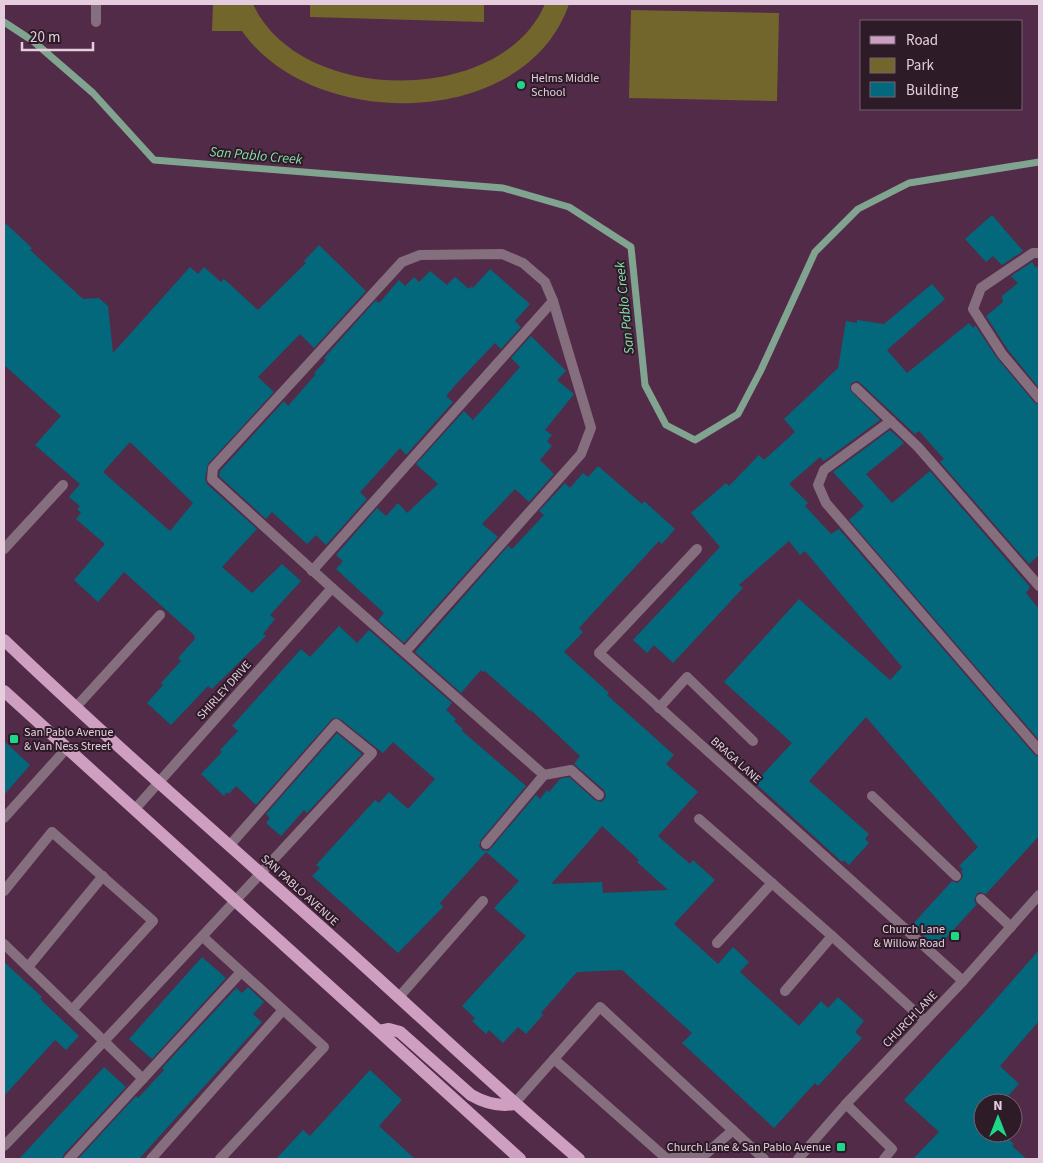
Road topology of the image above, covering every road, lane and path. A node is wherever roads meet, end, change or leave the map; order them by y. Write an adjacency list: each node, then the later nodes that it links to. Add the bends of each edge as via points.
1 (96, 4): 2 (street)
2 (96, 22)
3 (1039, 253): 6 (street, via 1033,253 981,288 973,309 1002,354)
4 (553, 301): 11 (street); 11 (street, via 545,282 524,264 502,254 420,255 402,262 213,468 212,479); 16 (street, via 591,428 581,454)
5 (856, 388): 7 (street)
6 (1039, 398)
7 (891, 421): 12 (street, via 918,446); 22 (street, via 824,470 818,485 826,503)
8 (63, 485): 9 (street)
9 (4, 549)
10 (697, 549): 19 (street, BRAGA LANE, via 599,652)
11 (312, 571): 13 (street)
12 (1039, 586)
13 (332, 588): 16 (street); 24 (street, SHIRLEY DRIVE)
14 (160, 615): 18 (street)
15 (4, 640): 18 (main road, SAN PABLO AVENUE)
16 (405, 652): 23 (street)
17 (4, 691): 21 (main road)
18 (75, 708): 24 (main road, SAN PABLO AVENUE)
19 (659, 708): 20 (street, via 686,677); 48 (street, BRAGA LANE)
20 (753, 741)
21 (67, 748): 27 (main road); 28 (street)
22 (1039, 750)
23 (544, 776): 25 (street, via 571,770); 30 (street)
24 (159, 782): 27 (street, SHIRLEY DRIVE); 31 (main road, SAN PABLO AVENUE)
25 (599, 795)
26 (872, 796): 34 (street)
27 (135, 809): 39 (main road)
28 (4, 818)
29 (699, 819): 35 (street)
30 (486, 844)
31 (230, 845): 32 (main road, SAN PABLO AVENUE); 32 (street, via 336,724 372,753)
32 (261, 873): 39 (street); 50 (main road, SAN PABLO AVENUE)
33 (103, 876): 36 (street, via 52,832); 46 (street); 51 (street, via 153,921)
34 (956, 876)
35 (772, 883): 42 (street); 44 (street)
36 (4, 891)
37 (1039, 895): 41 (street, CHURCH LANE)
38 (981, 899): 41 (street)
39 (236, 901): 43 (street); 54 (main road)
40 (483, 901): 50 (street)
41 (1011, 927): 48 (street, CHURCH LANE)
42 (832, 936): 49 (street); 53 (street)
43 (203, 937): 47 (street); 55 (street)
44 (717, 943)
45 (4, 944): 46 (street)
46 (28, 967): 51 (street)
47 (241, 972): 52 (street); 57 (street)
48 (963, 982): 53 (street, CHURCH LANE)
49 (784, 990)
50 (399, 997): 58 (main road, SAN PABLO AVENUE)
51 (72, 1010): 55 (street)
52 (283, 1010): 63 (street); 64 (street, via 324,1048)
53 (925, 1021): 59 (street, CHURCH LANE)
54 (378, 1031): 58 (main road, via 400,1032 470,1095 481,1101 504,1106); 65 (main road)
55 (104, 1042): 57 (street); 61 (street)
56 (554, 1059): 58 (street); 60 (street, via 668,1159 707,1153); 60 (street, via 600,1007)
57 (143, 1079): 62 (street)
58 (514, 1104): 66 (main road, SAN PABLO AVENUE)
59 (846, 1104): 68 (street, CHURCH LANE); 69 (street, via 892,1150)
60 (733, 1130): 67 (street)
61 (4, 1146)
62 (69, 1159)
63 (151, 1159)
64 (220, 1159)
65 (520, 1159)
66 (579, 1159)
67 (764, 1159)
68 (798, 1159)
69 (884, 1159)

